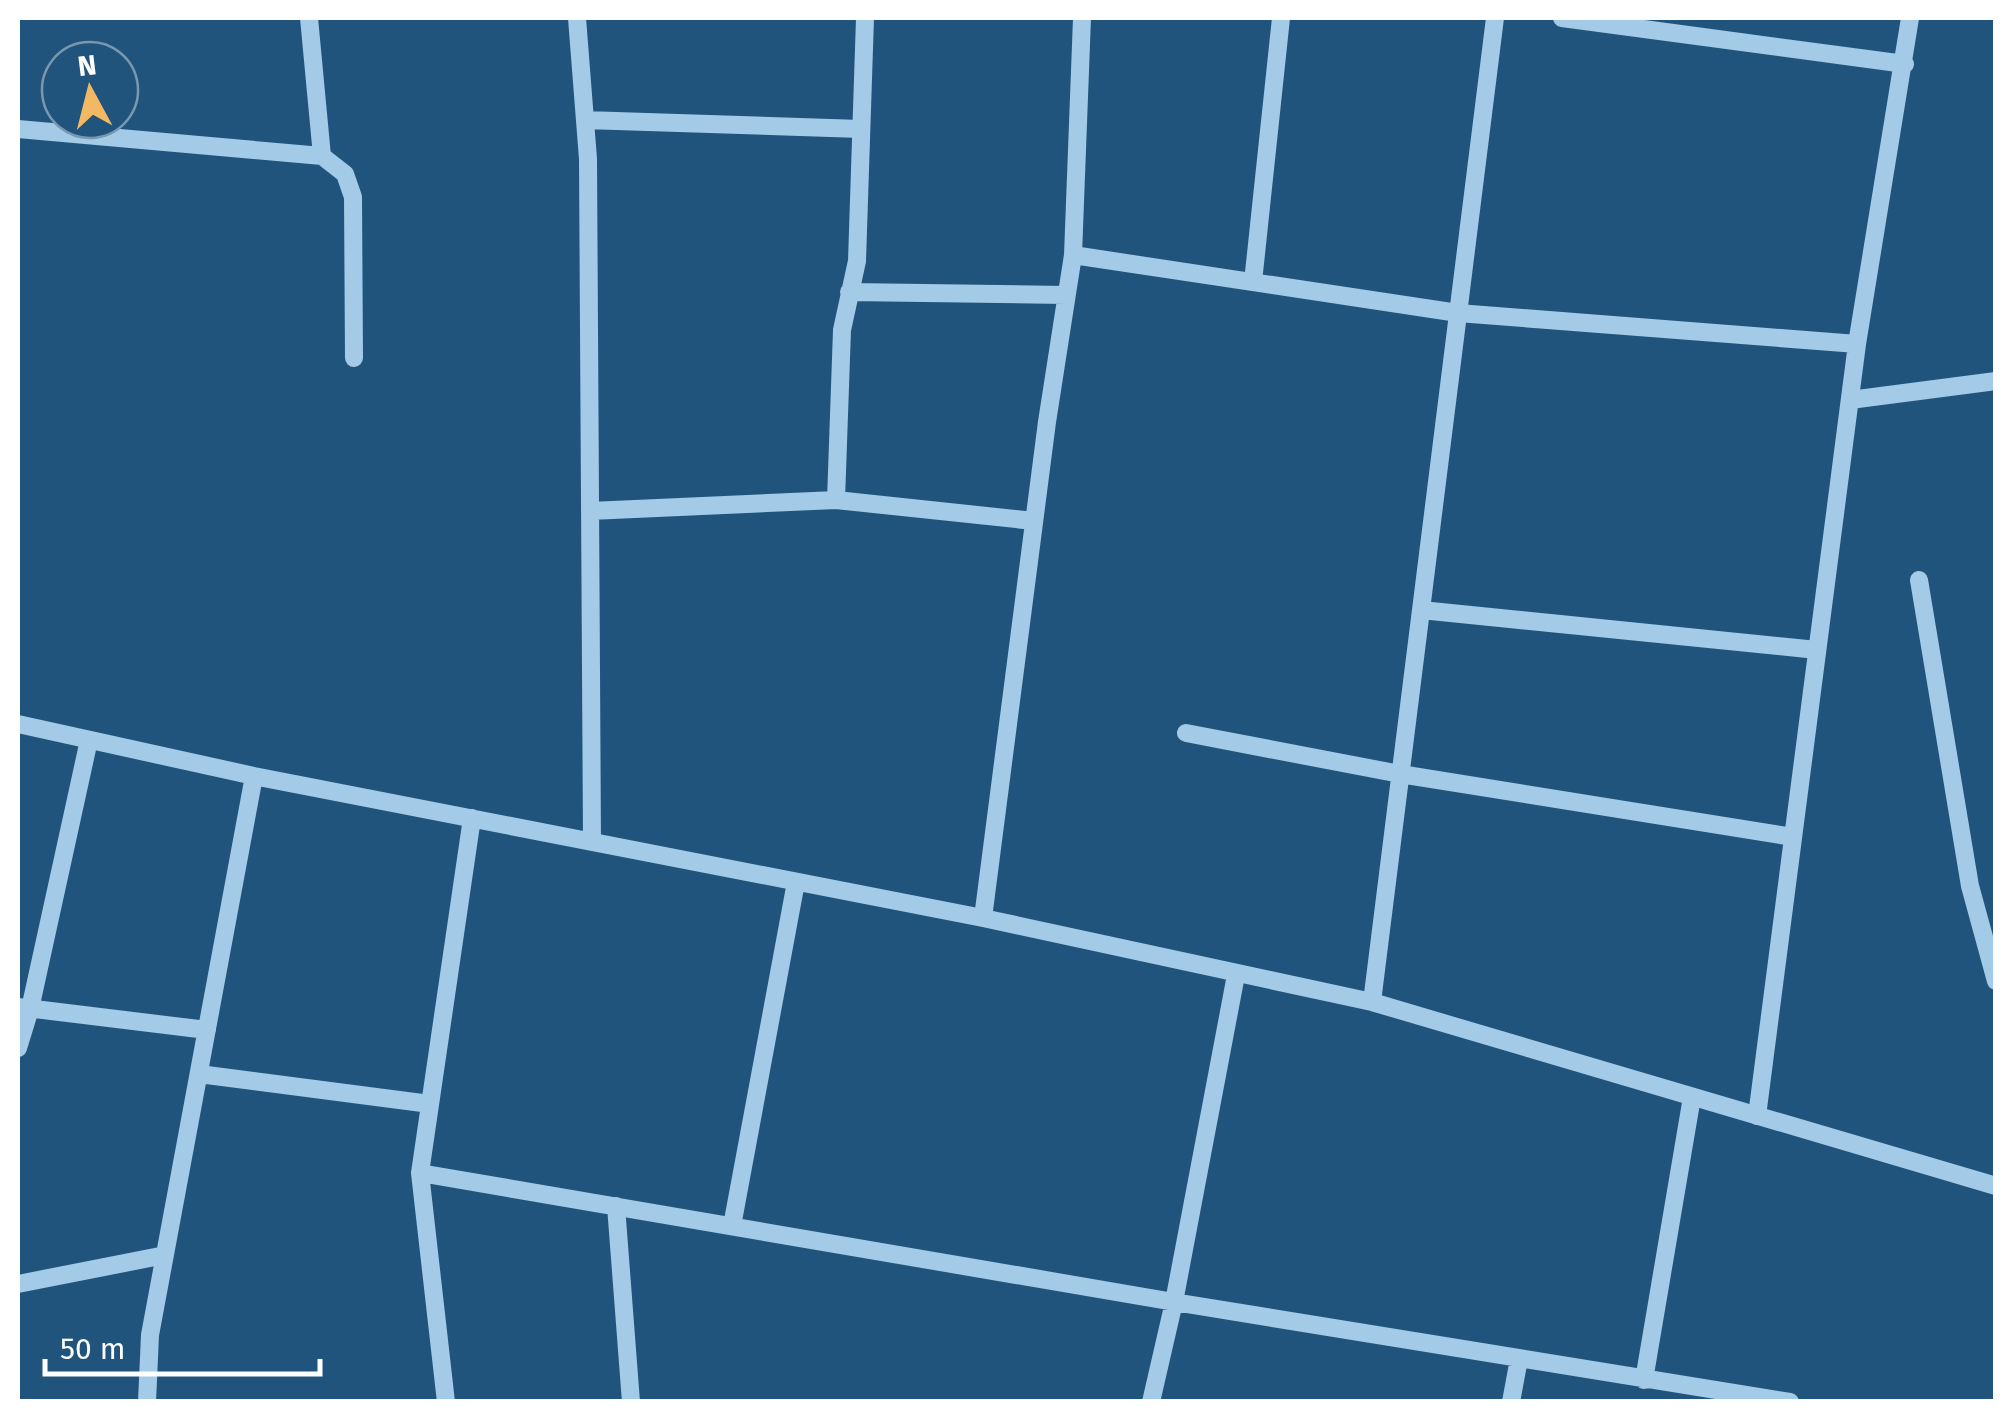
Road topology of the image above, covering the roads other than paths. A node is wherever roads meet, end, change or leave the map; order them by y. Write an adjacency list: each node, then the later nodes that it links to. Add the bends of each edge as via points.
1 (310, 18): 14 (street)
2 (576, 18): 11 (street)
3 (865, 18): 13 (street)
4 (1082, 18): 15 (street)
5 (1281, 18): 16 (street)
6 (1495, 18): 19 (street)
7 (1562, 18): 9 (street)
8 (1910, 18): 10 (street)
9 (1662, 24): 10 (street)
10 (1904, 64): 20 (street)
11 (585, 120): 13 (street); 25 (street)
12 (18, 129): 14 (street)
13 (861, 129): 17 (street, via 857,261)
14 (322, 156): 21 (street, via 345,174 354,197)
15 (1072, 255): 16 (street); 18 (street)
16 (1253, 282): 19 (street)
17 (849, 292): 18 (street); 24 (street)
18 (1066, 295): 26 (street)
19 (1458, 313): 20 (street); 28 (street)
20 (1858, 344): 23 (street)
21 (354, 358)
22 (1996, 381): 23 (street)
23 (1850, 400): 29 (street)
24 (836, 500): 25 (street); 26 (street)
25 (590, 511): 37 (street)
26 (1034, 521): 39 (street)
27 (1919, 580): 41 (street, via 1970,886)
28 (1421, 610): 29 (street); 33 (street)
29 (1818, 650): 36 (street)
30 (18, 724): 32 (street)
31 (1186, 733): 33 (street)
32 (90, 740): 34 (street); 43 (street)
33 (1400, 774): 36 (street); 42 (street)
34 (254, 776): 35 (street); 44 (street)
35 (472, 818): 37 (street); 48 (street)
36 (1793, 837): 49 (street)
37 (592, 842): 38 (street)
38 (796, 882): 39 (street); 53 (street)
39 (984, 918): 40 (street)
40 (1236, 975): 42 (street); 56 (street)
41 (1996, 981)
42 (1372, 1002): 47 (street)
43 (24, 1008): 44 (street); 45 (street)
44 (206, 1030): 46 (street)
45 (18, 1048)
46 (199, 1074): 48 (street); 54 (street)
47 (1692, 1097): 49 (street); 58 (street)
48 (430, 1104): 50 (street)
49 (1757, 1116): 51 (street)
50 (420, 1173): 52 (street); 60 (street)
51 (1996, 1186)
52 (616, 1206): 53 (street); 61 (street)
53 (732, 1226): 56 (street)
54 (165, 1255): 55 (street); 59 (street, via 150,1335)
55 (18, 1284)
56 (1174, 1302): 57 (street); 62 (street)
57 (1519, 1359): 58 (street); 63 (street)
58 (1644, 1380): 64 (street)
59 (147, 1402)
60 (446, 1402)
61 (631, 1402)
62 (1151, 1402)
63 (1511, 1402)
64 (1790, 1402)

